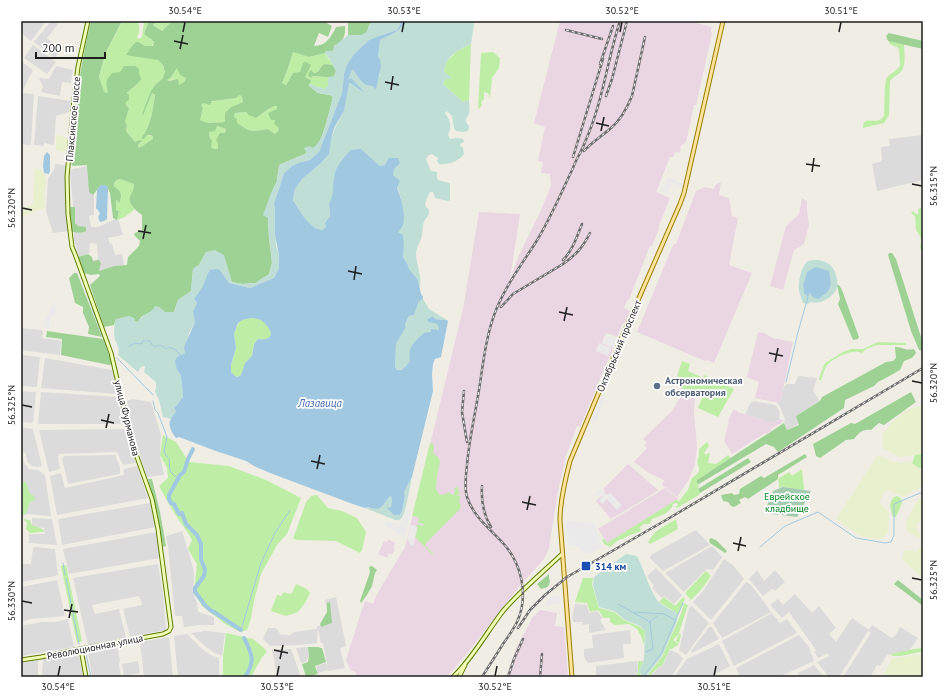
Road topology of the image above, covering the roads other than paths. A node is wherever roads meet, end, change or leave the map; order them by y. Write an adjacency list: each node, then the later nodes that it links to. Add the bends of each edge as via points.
1 (88, 21): 3 (main road, Плаксинское шоссе, via 78,67 68,169 68,214)
2 (723, 21): 4 (main road, Октябрьский проспект, via 684,194 570,461 560,511)
3 (71, 232): 5 (main road, улица Фурманова, via 72,247 111,353 132,443 156,514 171,623)
4 (562, 554): 8 (main road, via 503,612); 12 (main road, Октябрьский проспект)
5 (169, 631): 6 (main road, Революционная улица)
6 (81, 649): 7 (main road, Революционная улица); 9 (main road)
7 (21, 660)
8 (466, 662): 10 (main road); 11 (main road)
9 (86, 677)
10 (453, 677)
11 (459, 677)
12 (572, 677)

